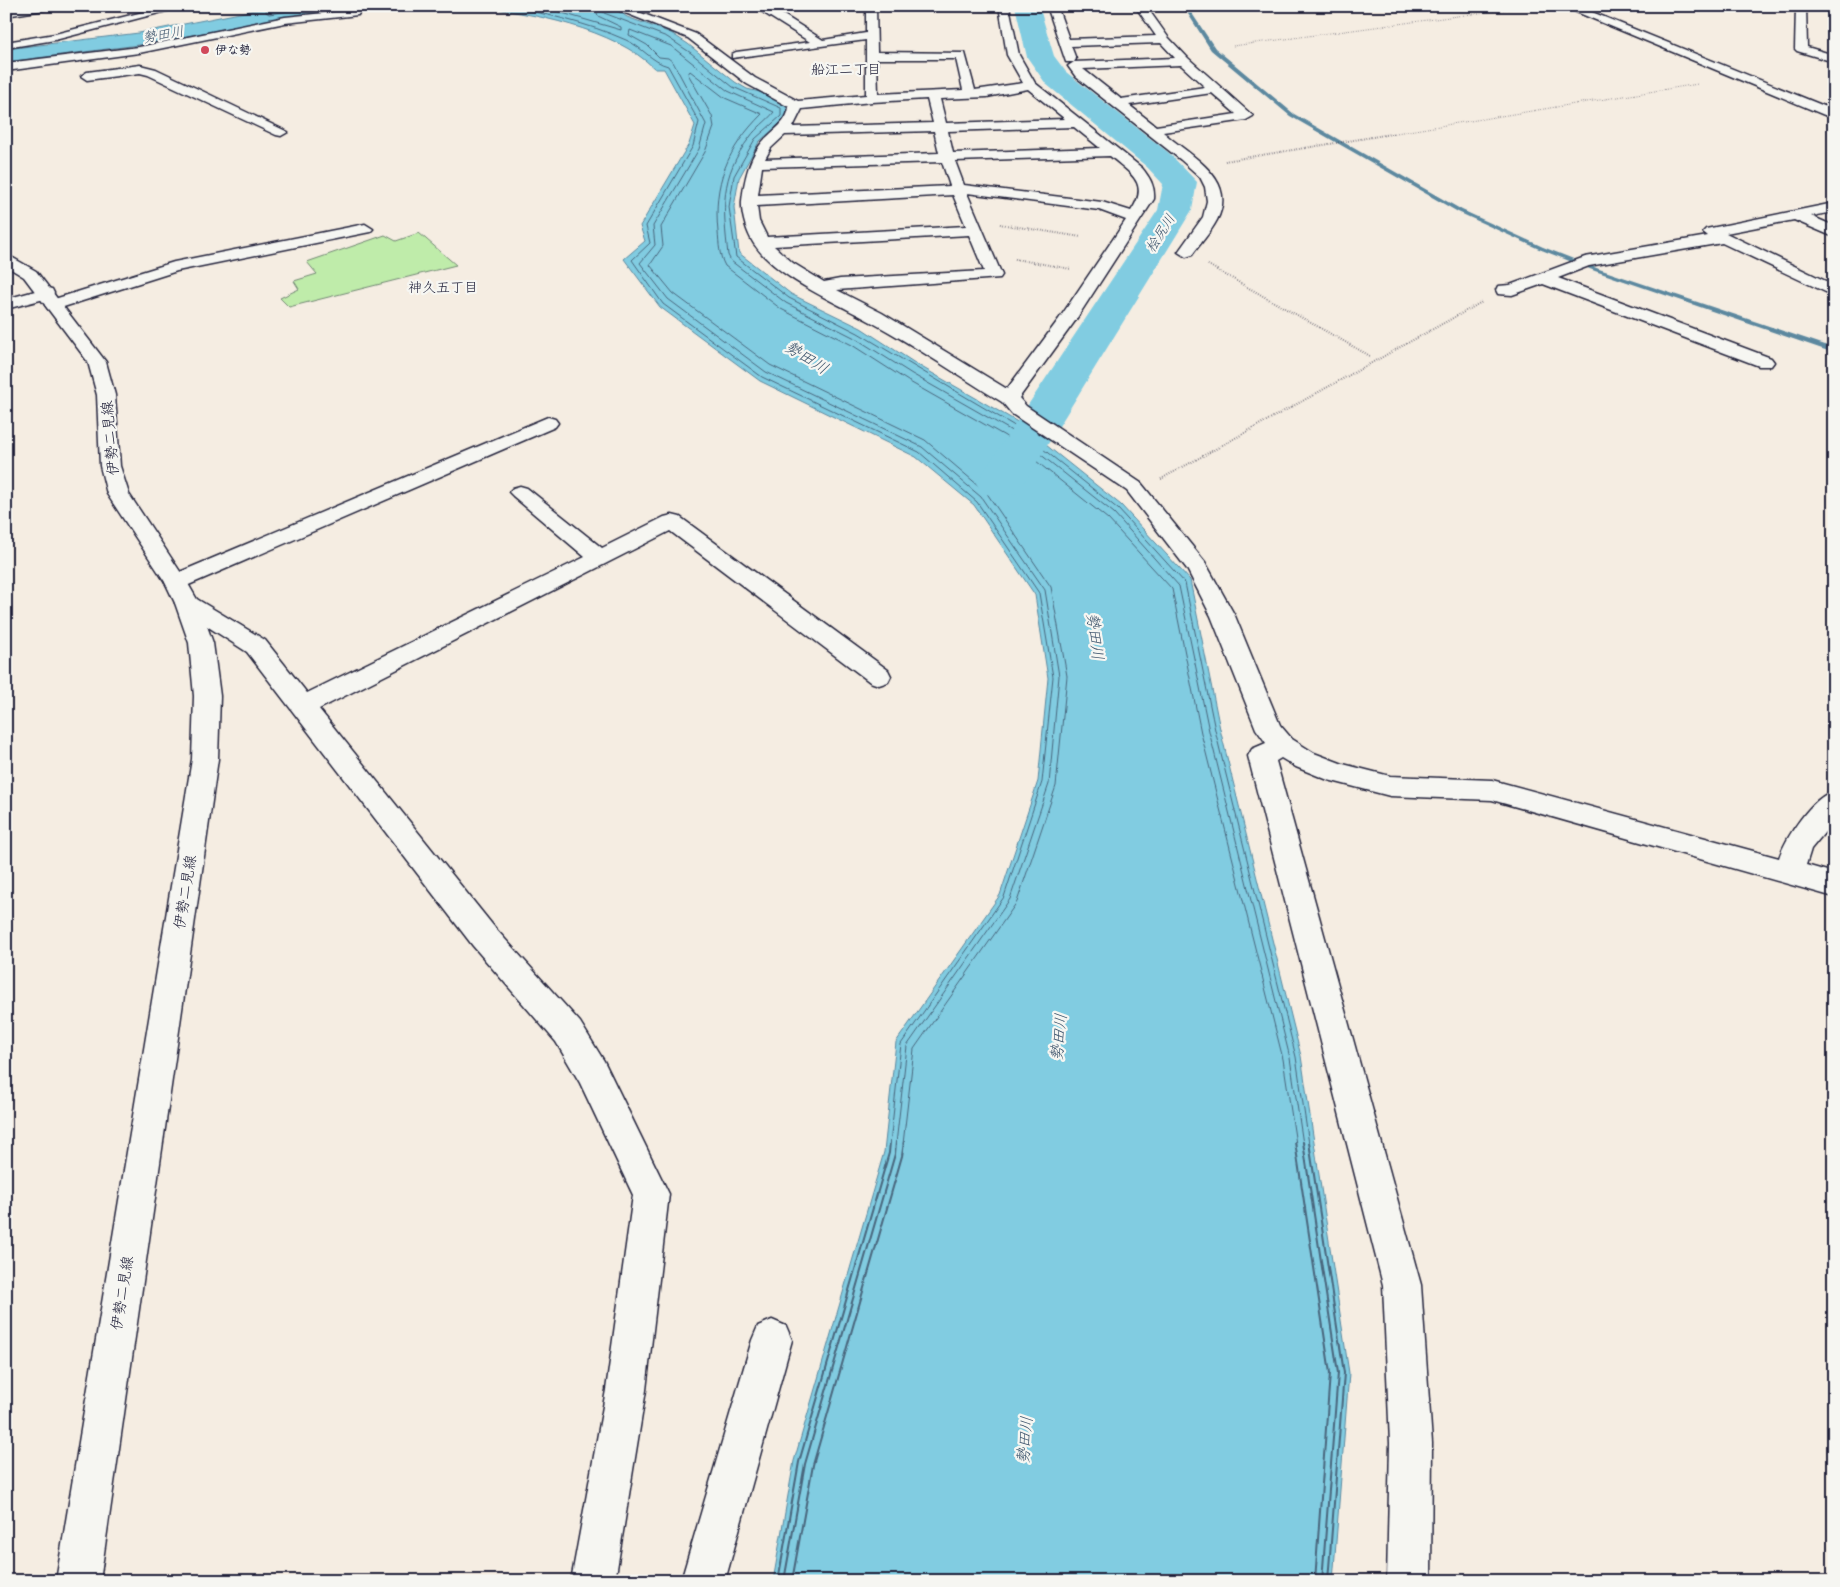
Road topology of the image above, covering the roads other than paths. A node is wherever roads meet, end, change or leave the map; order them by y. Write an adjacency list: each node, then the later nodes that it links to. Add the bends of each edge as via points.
1 (9, 6): 2 (street, via 12,12)
2 (50, 6)
3 (181, 6): 14 (street)
4 (758, 6): 17 (street)
5 (872, 6): 15 (street)
6 (1004, 6): 29 (street, via 1013,55)
7 (1052, 6): 18 (street)
8 (1140, 6): 16 (street)
9 (1567, 6): 36 (street)
10 (1801, 6): 23 (street, via 1800,49)
11 (617, 7): 35 (street, via 692,36 740,74)
12 (117, 9): 14 (street)
13 (354, 13): 27 (street, via 285,20 139,50)
14 (140, 16): 19 (street, via 55,37)
15 (871, 36): 17 (street); 22 (street)
16 (1164, 40): 18 (street); 24 (street)
17 (819, 42): 21 (street)
18 (1065, 43): 26 (street)
19 (6, 45)
20 (725, 46): 21 (street)
21 (736, 56): 25 (street)
22 (870, 56): 31 (street, via 961,55); 33 (street)
23 (1834, 59)
24 (1184, 61): 26 (street); 30 (street)
25 (747, 64)
26 (1074, 66): 34 (street)
27 (6, 67)
28 (77, 77): 41 (street, via 140,69 152,72)
29 (1030, 85): 31 (street); 37 (street)
30 (1215, 89): 34 (street); 39 (street, via 1246,116)
31 (970, 94): 32 (street)
32 (933, 96): 33 (street); 38 (street)
33 (872, 98): 35 (street)
34 (1118, 103): 39 (street)
35 (796, 104): 40 (street, via 794,118)
36 (1834, 115)
37 (1080, 123): 38 (street); 42 (street)
38 (940, 127): 40 (street); 43 (street)
39 (1153, 130): 57 (street, via 1196,164 1211,182 1211,217)
40 (782, 131): 44 (street, via 766,145)
41 (280, 132)
42 (1116, 152): 43 (street); 46 (street, via 1145,180)
43 (947, 157): 44 (street); 45 (street)
44 (757, 163): 47 (street)
45 (958, 189): 47 (street); 49 (street); 52 (street)
46 (1147, 197): 49 (street); 51 (street)
47 (748, 200): 56 (street, via 750,219)
48 (1834, 207): 50 (street)
49 (1111, 209): 51 (street)
50 (1796, 215): 54 (street); 55 (street, via 1711,232)
51 (1133, 217): 66 (street, via 1021,385)
52 (973, 225): 56 (street); 60 (street, via 994,275 840,284)
53 (365, 229): 63 (street, via 174,266)
54 (1834, 232)
55 (1722, 239): 59 (street, via 1580,263); 62 (street)
56 (761, 242): 60 (street, via 779,262)
57 (1186, 252)
58 (6, 259): 63 (street, 伊勢二見線, via 30,274)
59 (1542, 278): 61 (street); 65 (street)
60 (822, 288): 66 (street, via 876,317)
61 (1504, 290)
62 (1834, 291)
63 (50, 299): 64 (street); 70 (street, 伊勢二見線, via 85,343 102,376 110,466 118,494)
64 (6, 304)
65 (1765, 362)
66 (1014, 404): 73 (street, via 1134,486 1197,567 1223,616 1269,729)
67 (548, 423): 70 (street)
68 (520, 492): 69 (street)
69 (598, 558): 71 (street, via 672,522); 72 (street)
70 (182, 593): 72 (street, via 256,646); 78 (street, 伊勢二見線, via 200,643 206,687 205,759)
71 (879, 676)
72 (303, 706): 79 (street, via 484,937 568,1032 592,1072 650,1194 626,1390)
73 (1283, 746): 75 (street, via 1304,760 1338,773 1390,786 1492,790); 81 (street, via 1261,756 1402,1285 1411,1443)
74 (1834, 801): 75 (street, via 1798,844)
75 (1789, 872): 76 (street)
76 (1834, 885)
77 (772, 1340): 80 (street)
78 (78, 1581)
79 (593, 1581)
80 (704, 1581)
81 (1409, 1581)

